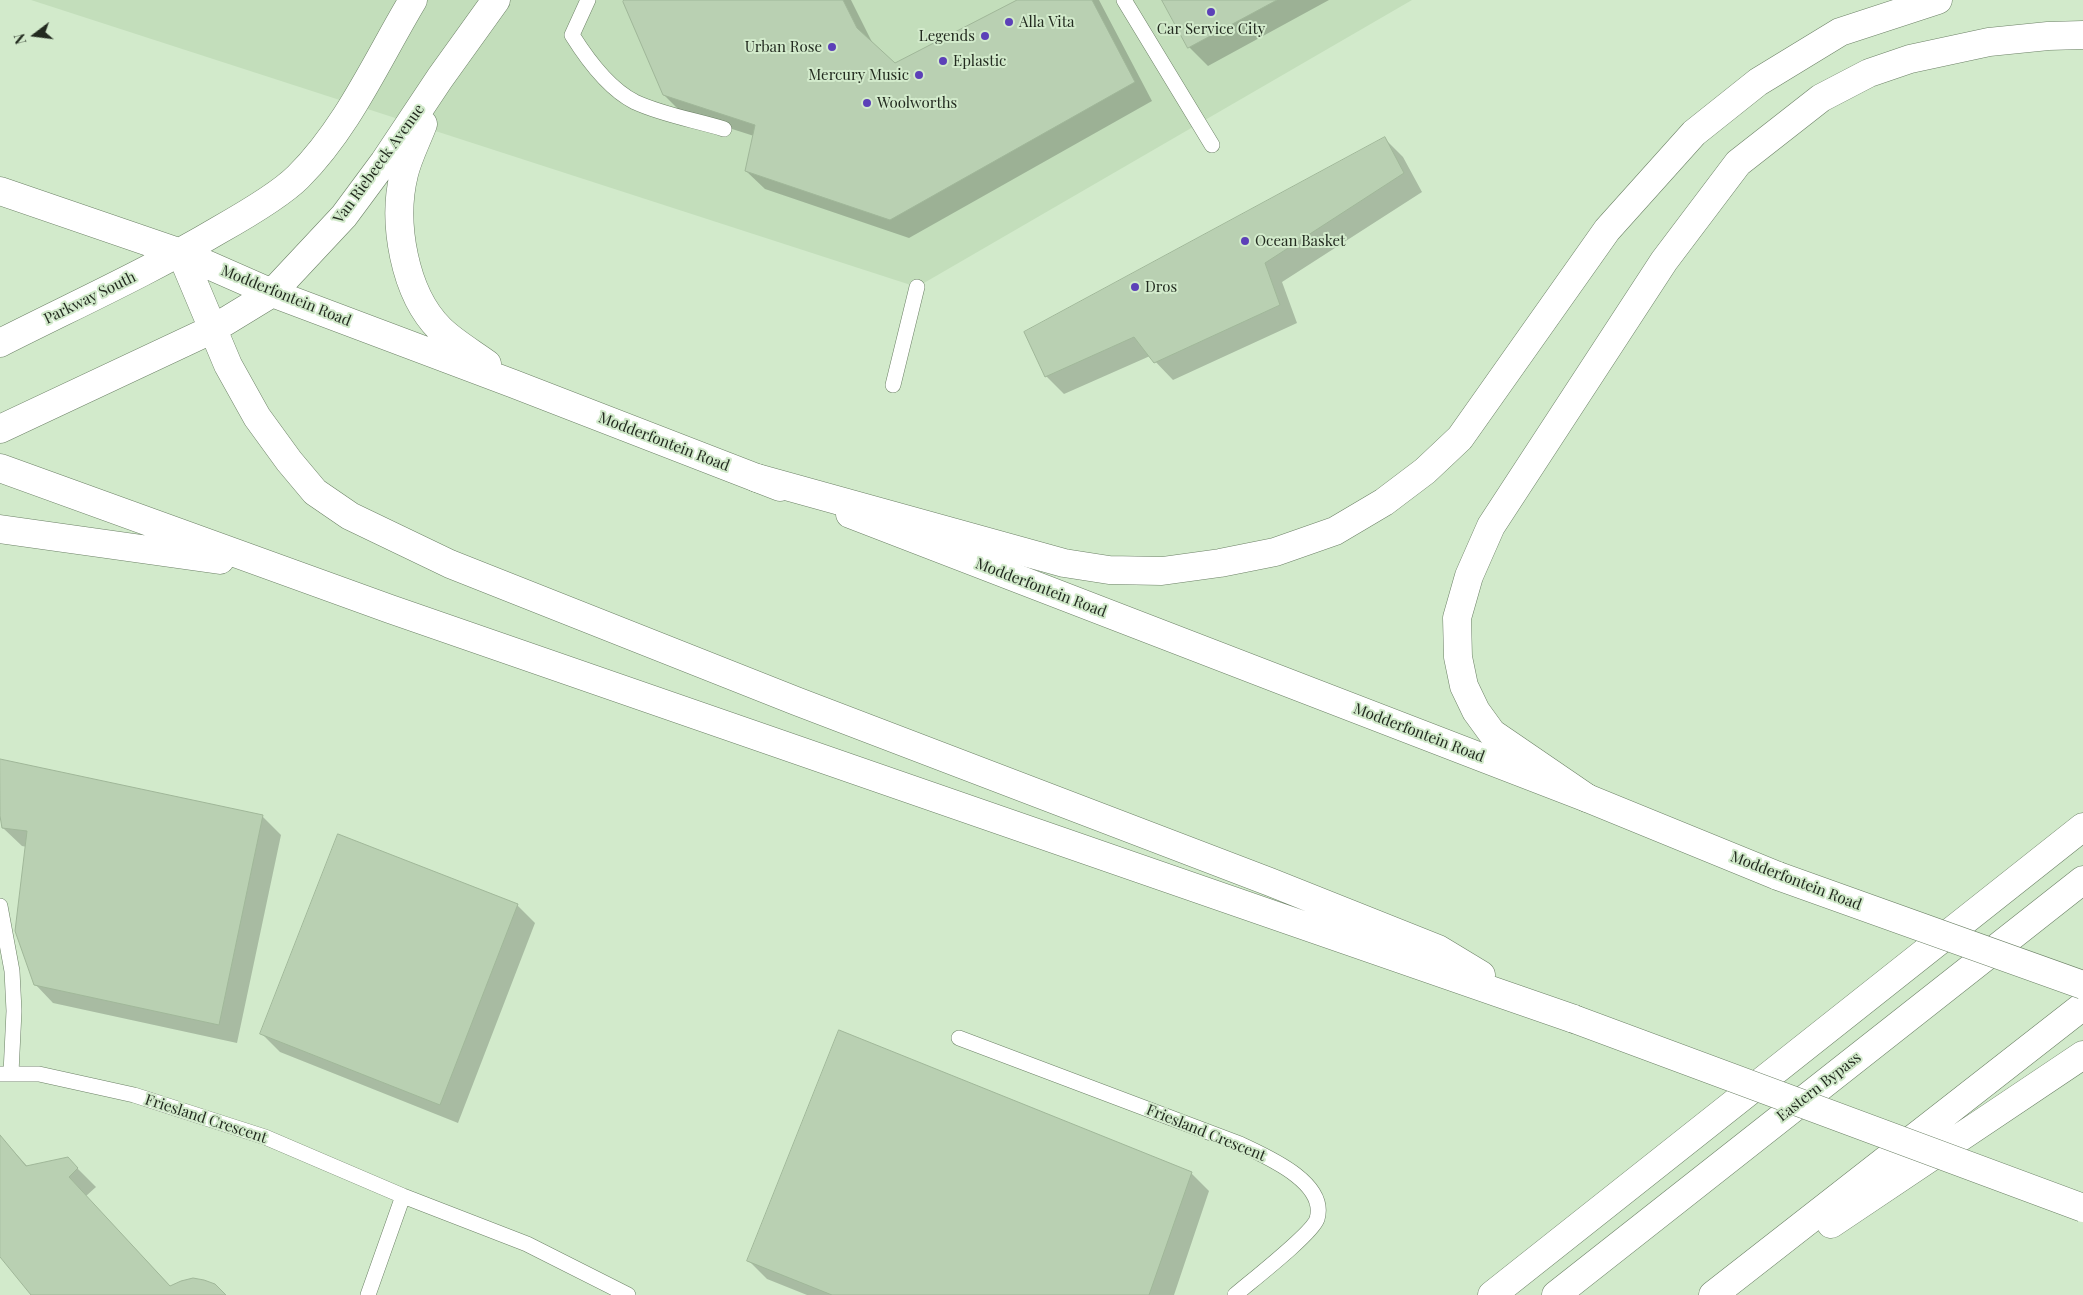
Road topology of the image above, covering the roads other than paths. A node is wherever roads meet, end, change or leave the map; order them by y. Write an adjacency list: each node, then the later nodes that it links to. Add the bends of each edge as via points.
1 (413, 0): 11 (main road, via 345,118 297,179 239,219)
2 (496, 0): 7 (main road, Van Riebeeck Avenue)
3 (588, 0): 8 (lane, via 572,35 612,85 634,101)
4 (1124, 0): 9 (lane)
5 (1938, 0): 20 (main road, via 1840,32 1758,82 1694,132 1607,230 1460,438 1425,471 1384,502 1335,531 1275,552 1220,564 1162,571 1109,570 1064,563)
6 (2083, 36): 23 (main road, via 1989,42 1868,73 1821,98 1738,164 1664,261 1491,526 1469,576 1457,618 1458,657 1464,686 1492,733)
7 (440, 78): 13 (main road, Van Riebeeck Avenue, via 344,216); 16 (main road, via 404,174 398,211 408,274 423,305 440,329)
8 (724, 128)
9 (1212, 146)
10 (0, 191): 11 (main road, Modderfontein Road)
11 (181, 253): 13 (main road, Modderfontein Road); 14 (main road); 15 (main road, Parkway South)
12 (917, 287): 17 (lane)
13 (272, 293): 14 (main road, Van Riebeeck Avenue); 16 (main road, Modderfontein Road)
14 (213, 329): 18 (main road, Van Riebeeck Avenue); 28 (main road, via 228,365 257,417 289,461 316,492 350,516 450,564 1438,949)
15 (0, 342)
16 (514, 384): 20 (main road, Modderfontein Road)
17 (894, 385)
18 (0, 429)
19 (0, 468): 22 (main road)
20 (757, 478): 23 (main road, Modderfontein Road)
21 (0, 529): 22 (main road)
22 (276, 568): 28 (main road)
23 (1587, 798): 27 (main road, Modderfontein Road, bridge, via 1778,876)
24 (2083, 827): 38 (main road)
25 (2083, 880): 39 (main road, Eastern Bypass)
26 (0, 906): 32 (lane, via 12,971 14,1011)
27 (2083, 985)
28 (1537, 1006): 34 (main road, bridge)
29 (2083, 1006): 40 (main road)
30 (959, 1038): 37 (lane, Friesland Crescent, via 1240,1144 1275,1160 1300,1178 1312,1192 1318,1209 1317,1221)
31 (2083, 1055): 41 (main road)
32 (6, 1073): 33 (lane, Friesland Crescent, via 39,1074 134,1095 265,1137)
33 (403, 1196): 35 (lane); 36 (lane, Friesland Crescent, via 526,1244)
34 (2083, 1208)
35 (368, 1295)
36 (628, 1295)
37 (1235, 1295)
38 (1492, 1295)
39 (1556, 1295)
40 (1713, 1295)
41 (1726, 1295)

